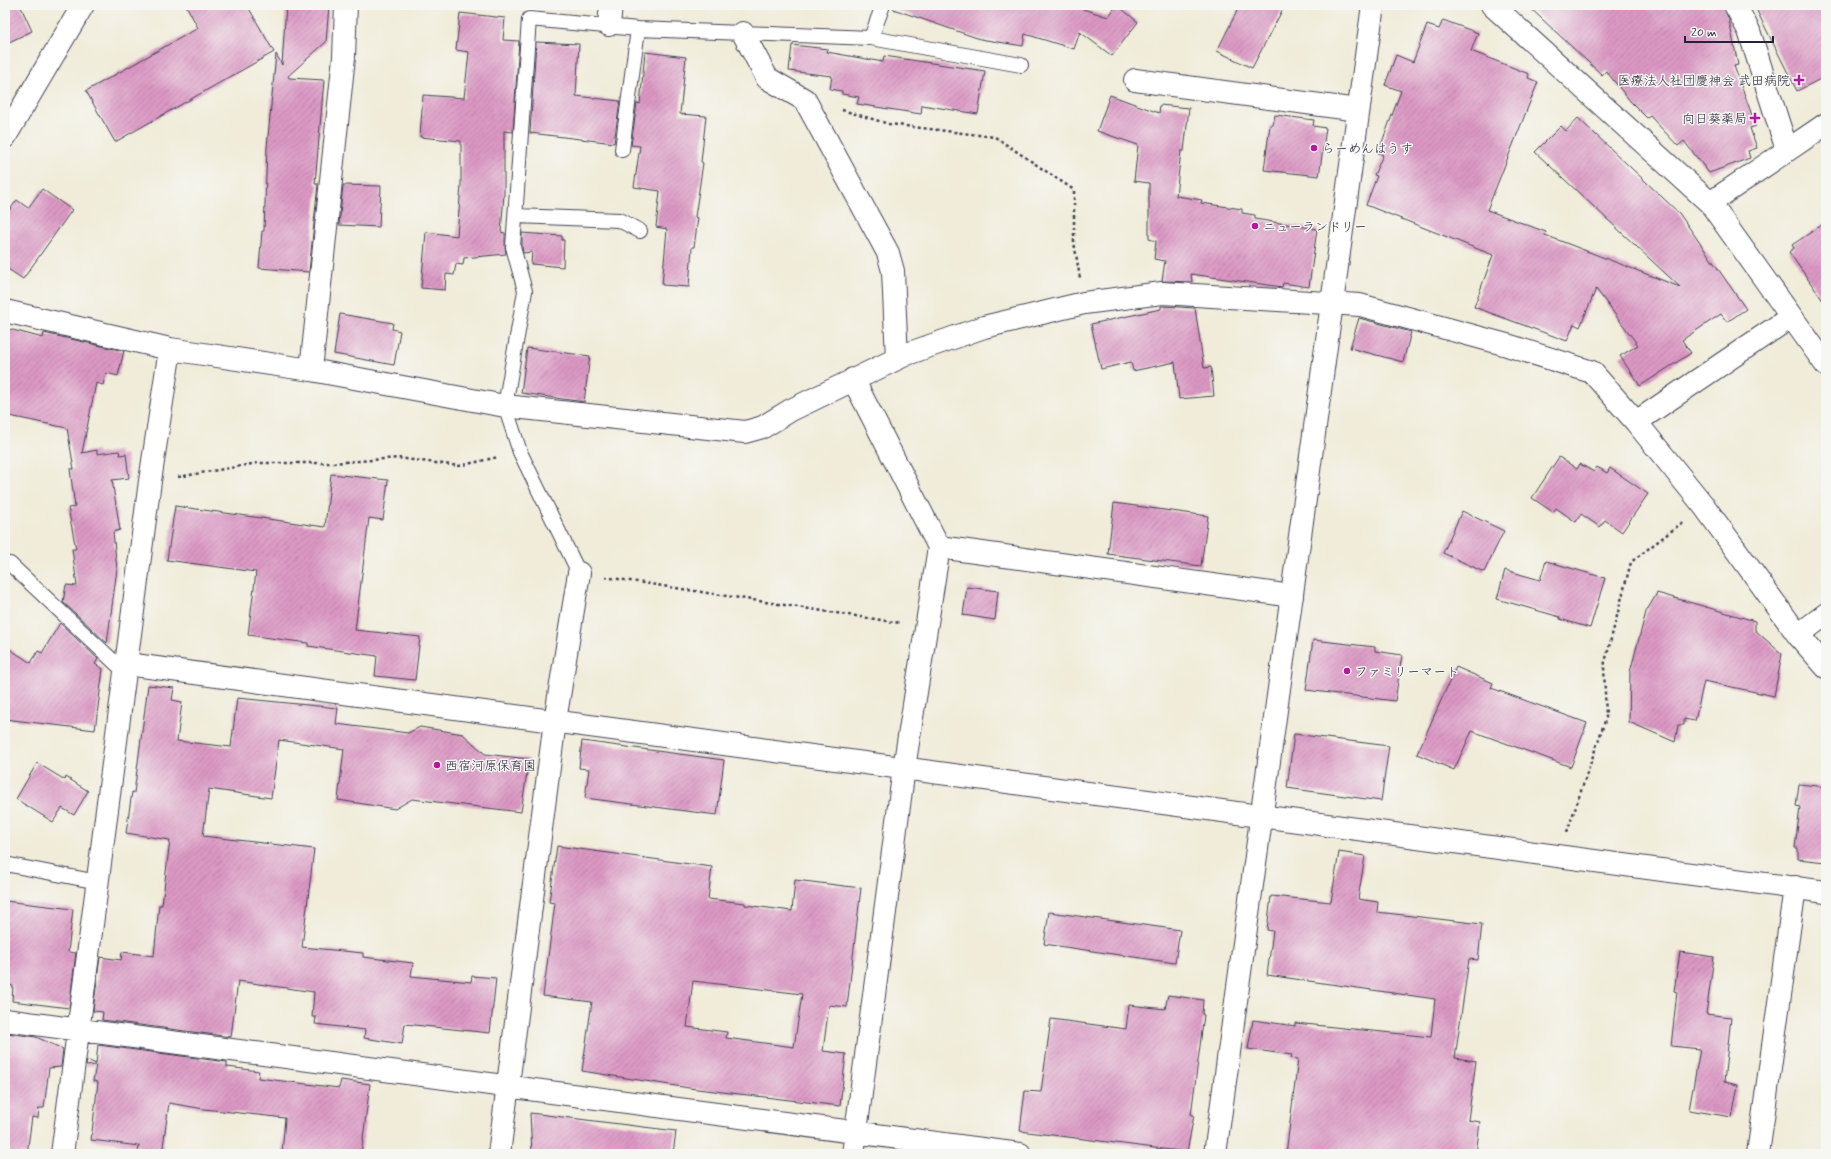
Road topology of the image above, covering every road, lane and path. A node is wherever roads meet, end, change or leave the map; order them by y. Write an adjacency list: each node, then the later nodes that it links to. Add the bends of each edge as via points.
1 (83, 5): 16 (street)
2 (346, 5): 29 (street, via 344,57)
3 (883, 5): 10 (lane)
4 (1373, 5): 14 (street)
5 (1492, 5): 19 (street)
6 (1735, 5): 18 (street, via 1749,31)
7 (610, 15): 8 (lane); 20 (lane, via 529,19)
8 (638, 28): 9 (lane); 17 (lane)
9 (743, 33): 10 (lane); 13 (street, via 767,78)
10 (871, 38): 11 (lane)
11 (1021, 65)
12 (1135, 80): 14 (street)
13 (805, 100): 22 (path, via 889,124 995,137 1074,190 1074,242); 27 (street, via 888,253 893,271)
14 (1358, 110): 23 (street)
15 (1826, 124): 18 (street)
16 (5, 137)
17 (622, 150)
18 (1787, 150): 19 (street)
19 (1710, 203): 25 (street)
20 (516, 216): 21 (lane, via 619,220); 31 (lane, via 514,247 525,291)
21 (640, 231)
22 (1084, 303): 23 (street, via 1162,293); 27 (street, via 984,327)
23 (1332, 303): 32 (street, via 1360,305 1507,345 1592,372); 39 (street)
24 (5, 311): 26 (street)
25 (1791, 317): 28 (street); 32 (street)
26 (170, 349): 29 (street); 34 (street)
27 (897, 359): 30 (street)
28 (1826, 365)
29 (311, 370): 31 (street)
30 (853, 379): 31 (street, via 763,427 745,432); 36 (street)
31 (505, 406): 33 (lane)
32 (1636, 422): 35 (street)
33 (520, 452): 34 (path, via 459,466 398,458 332,463 258,463); 38 (lane)
34 (150, 481): 44 (street)
35 (1704, 506): 42 (street); 48 (path, via 1631,562 1604,666 1606,718)
36 (939, 548): 39 (street); 41 (street)
37 (5, 565): 44 (lane, via 10,564 72,623)
38 (579, 573): 41 (path); 45 (street)
39 (1292, 596): 47 (street)
40 (1826, 614): 42 (street)
41 (927, 628): 46 (street)
42 (1798, 635): 43 (street)
43 (1826, 667)
44 (127, 668): 45 (street); 50 (street)
45 (555, 721): 46 (street); 55 (street)
46 (904, 768): 47 (street); 56 (street)
47 (1262, 815): 48 (street); 61 (street)
48 (1559, 855): 51 (street)
49 (5, 864): 50 (lane)
50 (98, 882): 54 (street)
51 (1795, 887): 52 (street); 62 (street)
52 (1826, 892)
53 (5, 1020): 54 (street)
54 (80, 1030): 55 (street); 57 (street)
55 (508, 1086): 56 (street); 58 (street)
56 (856, 1132): 59 (street); 60 (street)
57 (62, 1154)
58 (499, 1154)
59 (853, 1154)
60 (1020, 1154)
61 (1215, 1154)
62 (1758, 1154)

